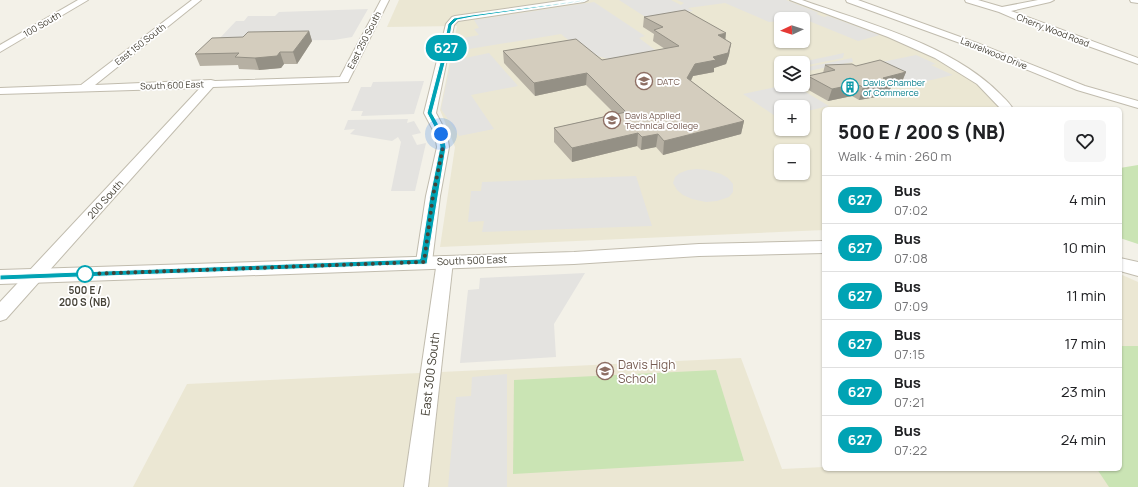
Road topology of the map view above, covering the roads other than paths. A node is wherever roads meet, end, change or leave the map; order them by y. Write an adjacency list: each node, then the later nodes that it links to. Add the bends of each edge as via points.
1 (84, 0): 12 (street, 100 South)
2 (197, 0): 16 (street, East 150 South)
3 (385, 0): 14 (street, East 250 South)
4 (584, 0): 22 (street, via 455,19 450,24 430,113 441,134 443,147)
5 (794, 0): 19 (street, via 937,56 982,83)
6 (850, 0): 18 (street, Laurelwood Drive, via 946,34 1081,88)
7 (969, 0): 11 (street, Cherry Wood Road)
8 (1050, 0): 11 (street)
9 (1134, 0): 10 (street)
10 (1138, 1)
11 (1002, 10): 13 (street, Cherry Wood Road)
12 (0, 49)
13 (1138, 61)
14 (344, 80): 15 (street, South 600 East)
15 (211, 83): 16 (street, South 600 East); 25 (street, 200 South)
16 (83, 88): 17 (street, South 600 East)
17 (0, 91)
18 (1138, 105)
19 (1006, 107)
20 (822, 247): 21 (street, South 500 East)
21 (446, 261): 22 (street, South 500 East); 28 (street, East 300 South)
22 (424, 262): 25 (street, South 500 East)
23 (1122, 265): 24 (street)
24 (1138, 269)
25 (35, 276): 26 (street, South 500 East); 27 (street, 200 South)
26 (0, 277)
27 (0, 314)
28 (416, 487)

